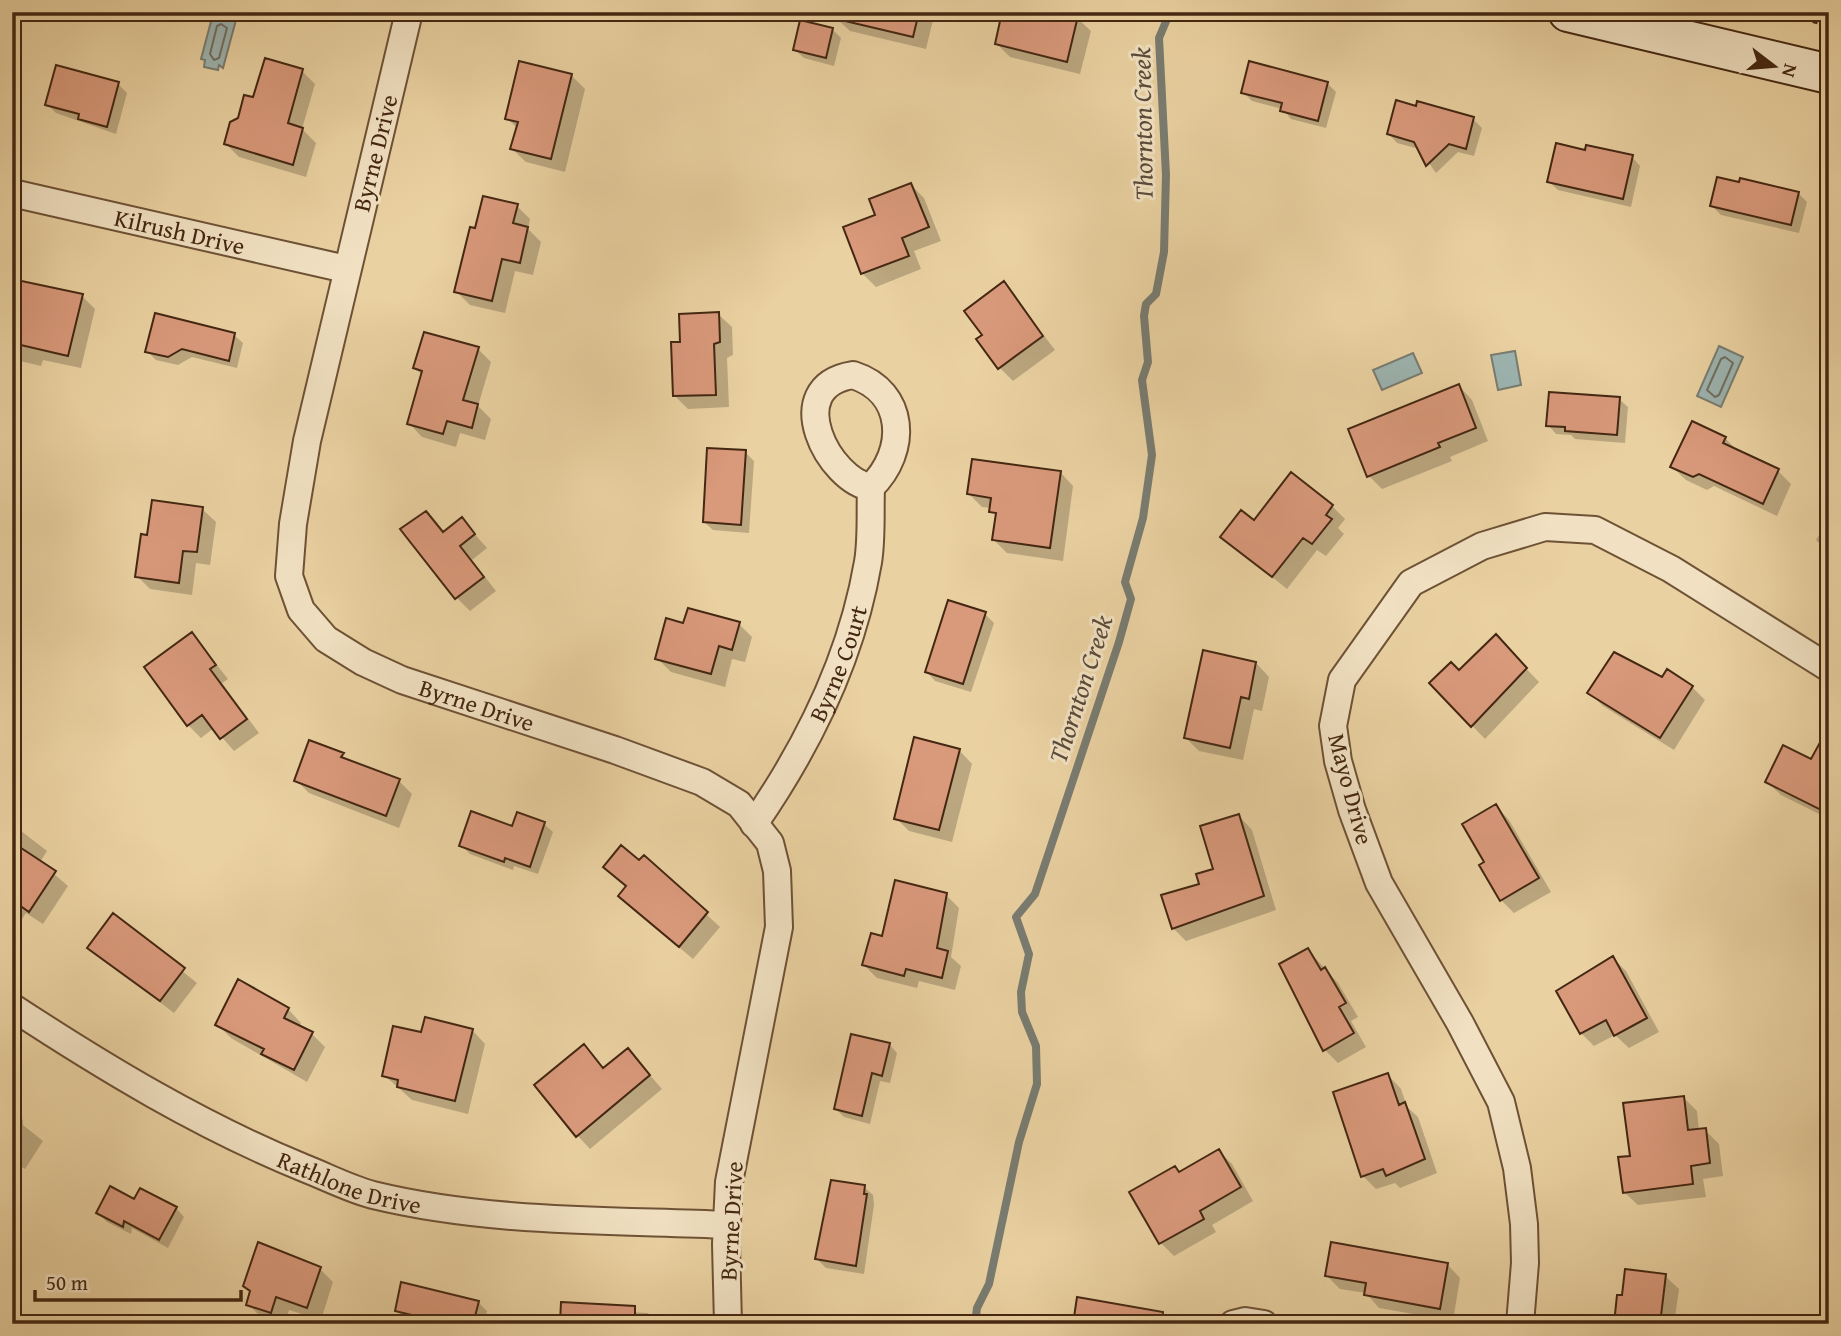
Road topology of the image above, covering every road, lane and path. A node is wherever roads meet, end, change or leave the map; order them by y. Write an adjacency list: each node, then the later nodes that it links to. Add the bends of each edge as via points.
1 (409, 12): 7 (street, Byrne Drive)
2 (1568, 12): 5 (street)
3 (1780, 12): 4 (path)
4 (1829, 25)
5 (1829, 74)
6 (12, 193): 7 (street, Kilrush Drive)
7 (346, 269): 10 (street, Byrne Drive, via 293,524 289,576 301,610 326,639 382,671 702,782 739,804)
8 (871, 487): 10 (street, Byrne Court, via 869,559 838,667 804,743)
9 (1829, 668): 16 (street, Mayo Drive, via 1671,569 1595,530 1545,527 1482,546 1411,583 1342,680 1333,726 1338,761 1379,883 1500,1102 1517,1168 1523,1218)
10 (754, 824): 12 (street, Byrne Drive, via 770,844 777,871 779,927 729,1182)
11 (12, 1007): 12 (street, Rathlone Drive, via 104,1067 250,1146 370,1194 419,1205 546,1218)
12 (727, 1225): 13 (street, Byrne Drive)
13 (729, 1324)
14 (1233, 1324): 15 (street)
15 (1264, 1324)
16 (1520, 1324)

